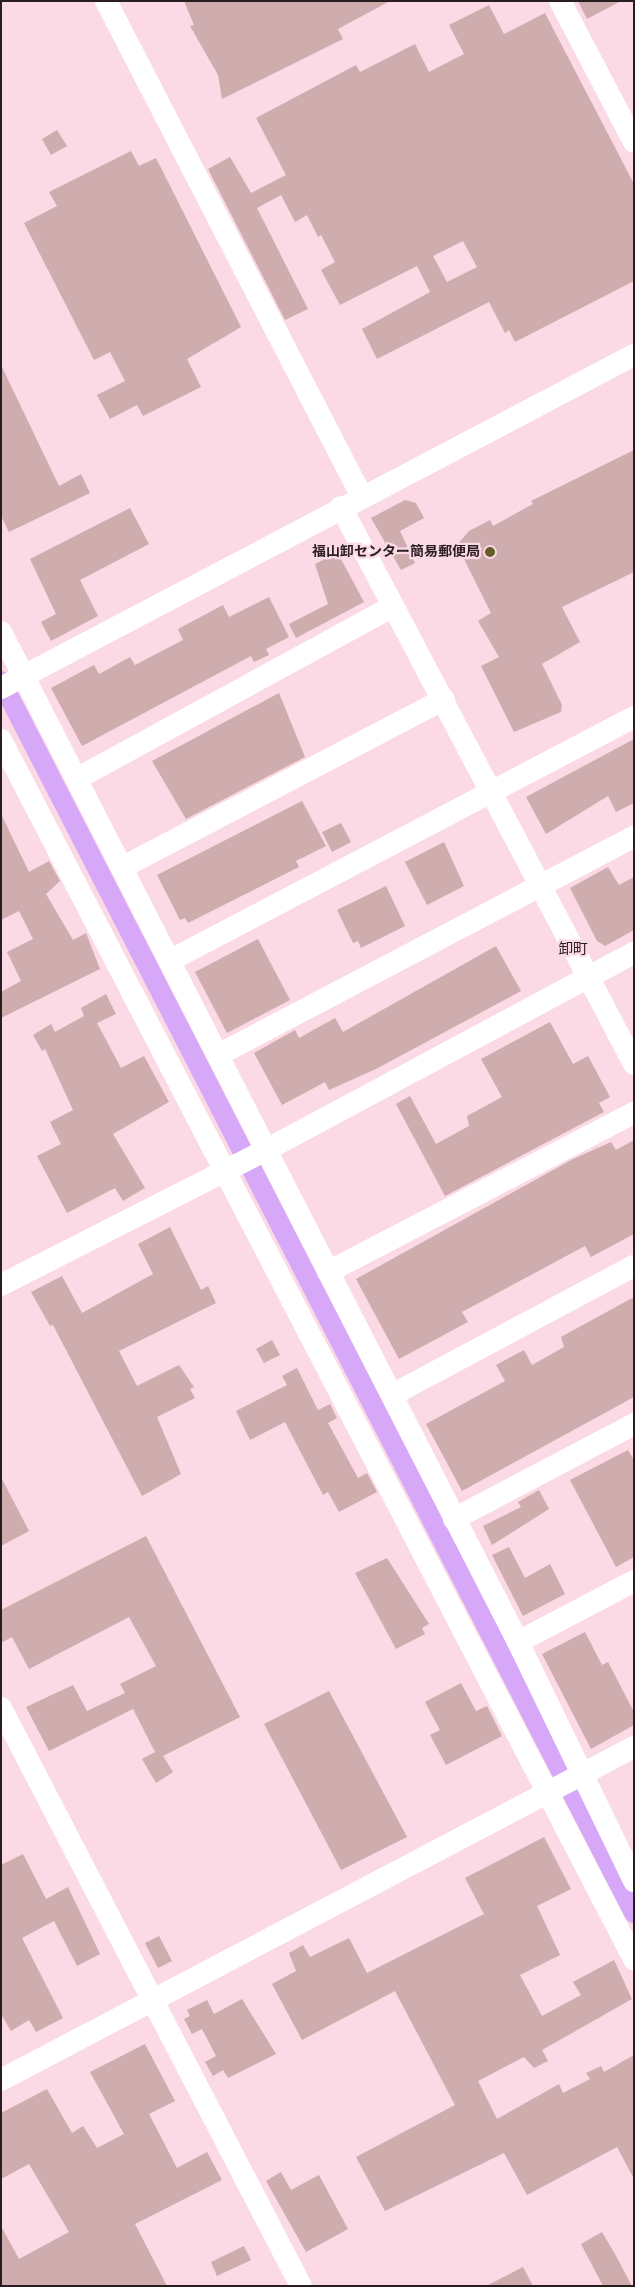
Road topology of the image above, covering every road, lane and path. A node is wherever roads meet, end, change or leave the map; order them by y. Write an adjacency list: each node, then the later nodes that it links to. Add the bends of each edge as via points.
1 (106, 1): 5 (street)
2 (560, 1): 3 (street)
3 (634, 142)
4 (634, 355): 5 (street)
5 (361, 495): 6 (street)
6 (341, 507): 7 (street); 9 (street)
7 (392, 607): 10 (street); 13 (street)
8 (1, 632): 9 (street)
9 (13, 681): 13 (street)
10 (444, 699): 14 (street); 16 (street)
11 (634, 717): 14 (street)
12 (1, 740): 25 (street)
13 (78, 778): 16 (street)
14 (492, 790): 17 (street); 19 (street)
15 (634, 837): 17 (street)
16 (123, 867): 19 (street)
17 (541, 884): 20 (street); 21 (street)
18 (634, 953): 20 (street)
19 (171, 960): 21 (street)
20 (587, 977): 22 (street); 24 (street)
21 (218, 1055): 24 (street)
22 (634, 1064)
23 (634, 1113): 27 (street)
24 (261, 1152): 25 (street); 27 (street)
25 (231, 1167): 28 (street); 37 (street)
26 (634, 1266): 29 (street)
27 (328, 1272): 29 (street)
28 (1, 1285)
29 (392, 1395): 31 (street)
30 (634, 1424): 31 (street)
31 (454, 1519): 33 (street)
32 (634, 1581): 33 (street)
33 (518, 1642): 36 (street)
34 (1, 1708): 40 (street)
35 (634, 1747): 36 (street)
36 (578, 1776): 37 (street); 38 (street)
37 (551, 1791): 39 (street); 40 (street)
38 (634, 1881)
39 (634, 1959)
40 (154, 2000): 41 (street); 42 (street)
41 (1, 2080)
42 (301, 2286)

